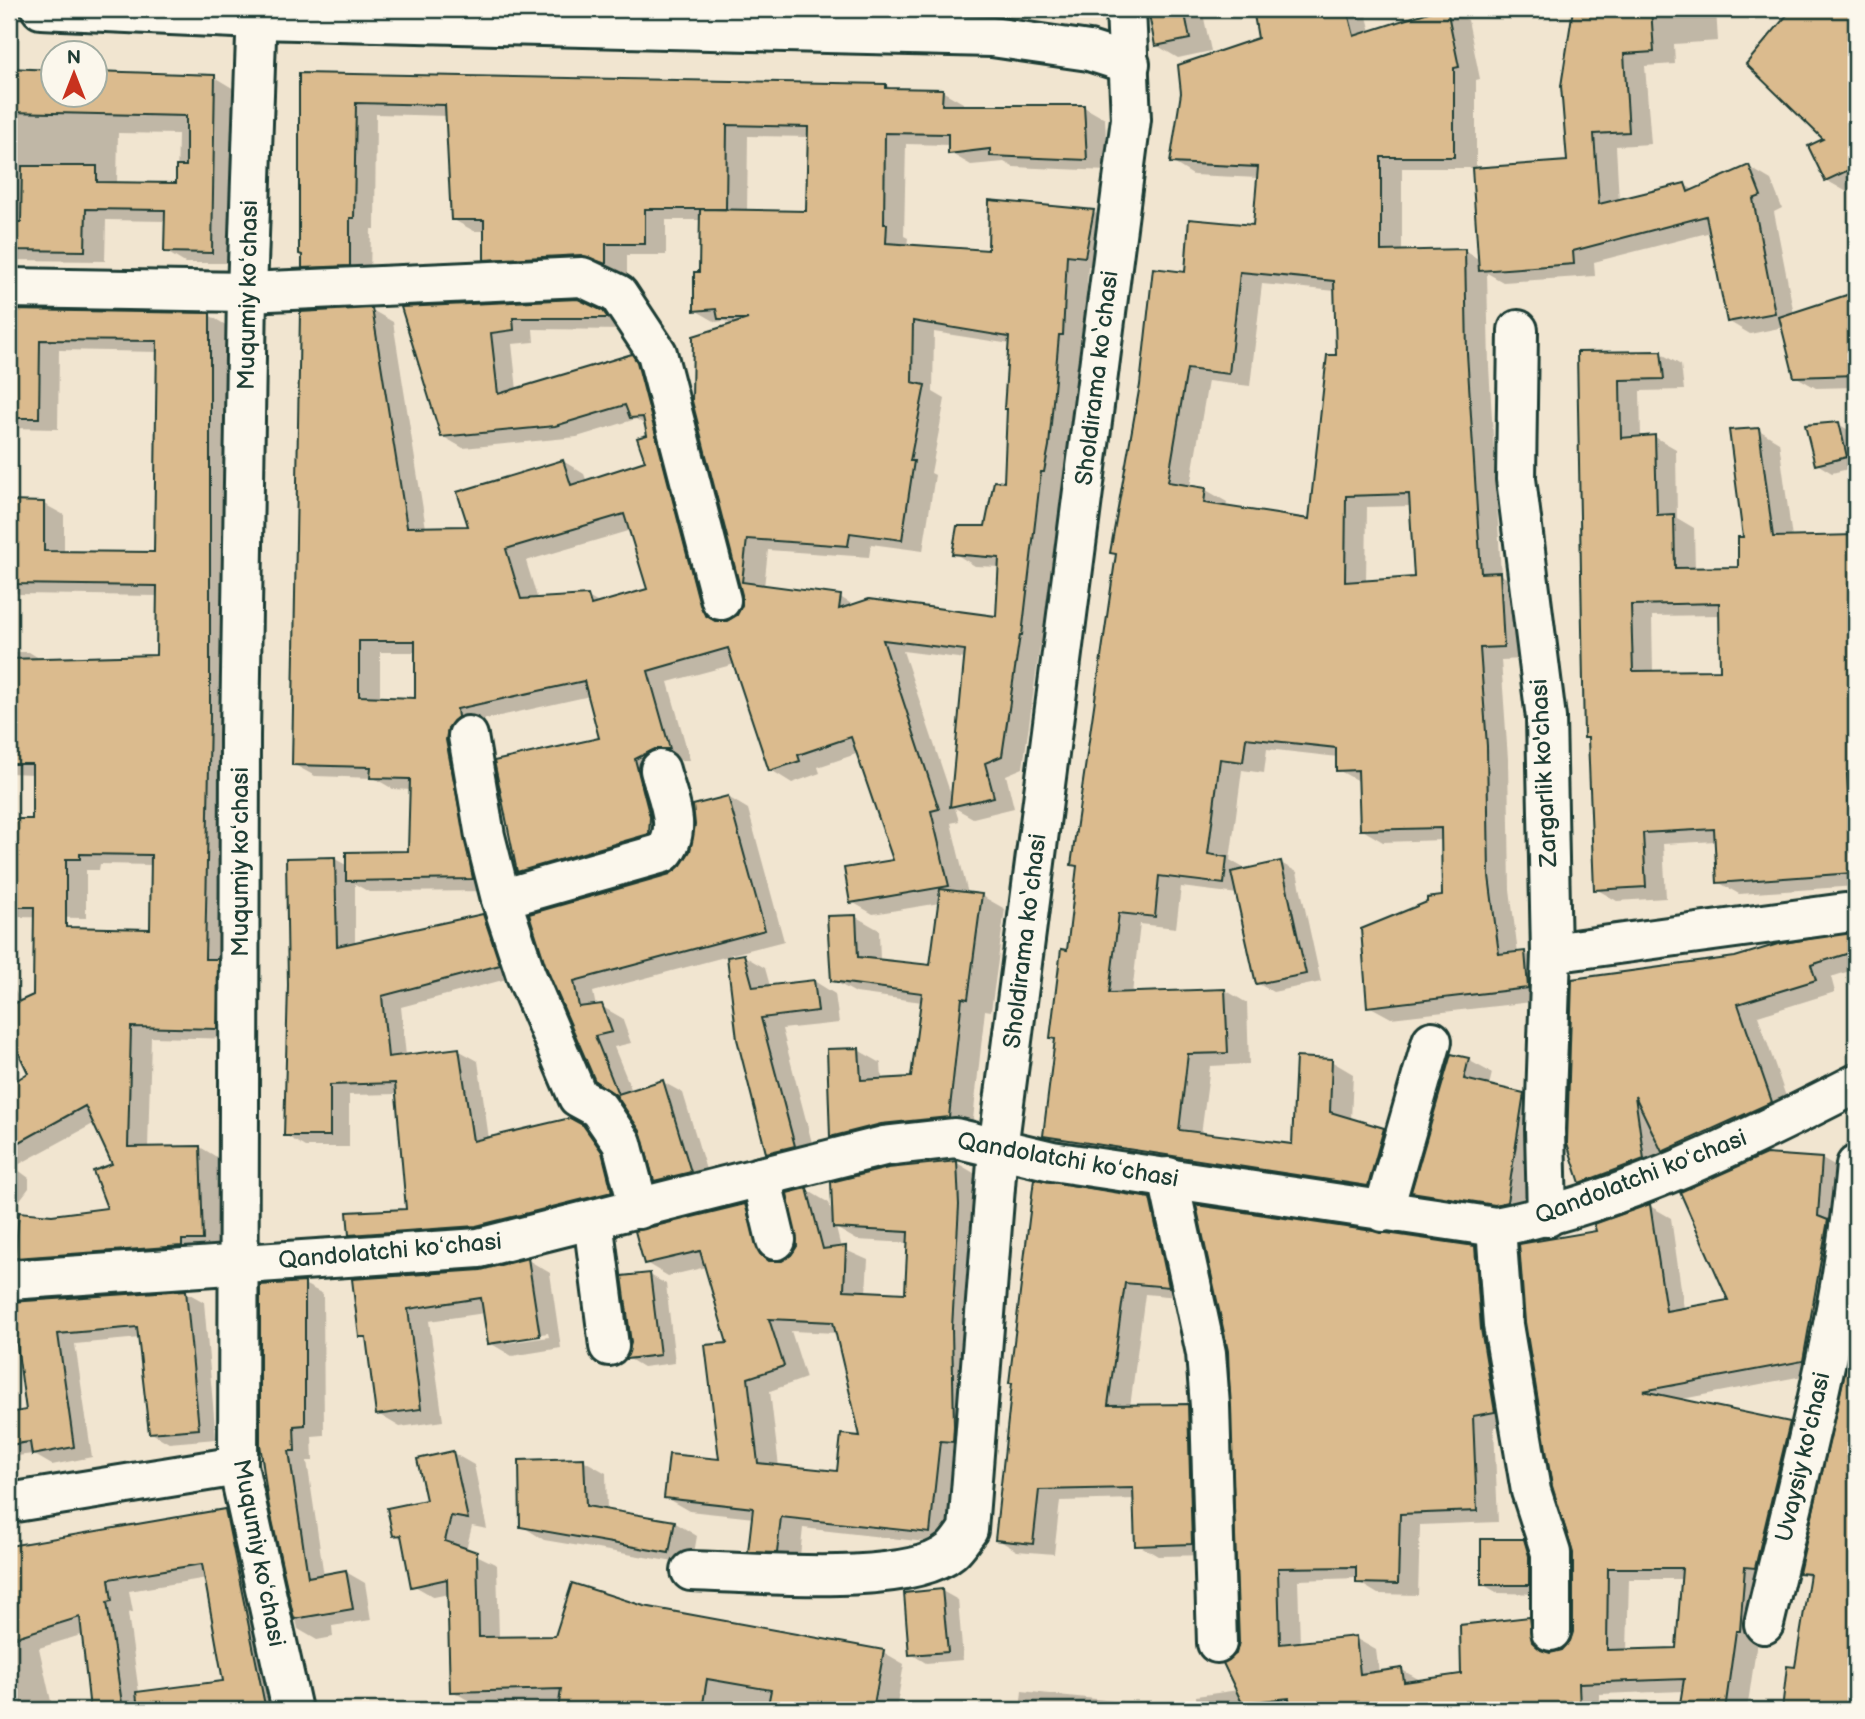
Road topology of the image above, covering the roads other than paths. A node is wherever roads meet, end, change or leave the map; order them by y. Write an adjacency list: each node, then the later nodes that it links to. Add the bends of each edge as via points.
1 (41, 9): 3 (street)
2 (1126, 9): 4 (street, Sholdirama ko‘chasi)
3 (257, 14): 4 (street, via 992,37 1089,51); 6 (street, Muqumiy koʻchasi)
4 (1130, 64): 16 (street, Sholdirama ko‘chasi, via 1130,119)
5 (9, 288): 6 (street)
6 (247, 292): 8 (street, via 582,277 618,294 657,353); 26 (street, Muqumiy koʻchasi)
7 (1518, 330): 13 (street, Zargarlik ko'chasi, via 1516,480 1546,718)
8 (720, 600)
9 (468, 736): 11 (street)
10 (660, 770): 11 (street, via 674,828 671,844 663,853)
11 (501, 899): 20 (street, via 526,975 578,1097 598,1108 622,1143)
12 (1845, 913): 13 (street)
13 (1551, 953): 22 (street, Zargarlik ko'chasi, via 1545,1129)
14 (1432, 1041): 21 (street)
15 (1856, 1084): 22 (street, Qandolatchi koʻchasi, via 1678,1168)
16 (998, 1149): 18 (street, Qandolatchi koʻchasi, via 955,1138 884,1146); 19 (street, Qandolatchi koʻchasi); 31 (street, Sholdirama ko‘chasi, via 968,1530 950,1552 924,1564 867,1574)
17 (1856, 1166): 32 (street, Uvaysiy ko'chasi, via 1816,1406)
18 (761, 1177): 20 (street, Qandolatchi koʻchasi); 25 (street)
19 (1168, 1177): 21 (street, Qandolatchi koʻchasi); 34 (street, via 1206,1353)
20 (639, 1209): 23 (street, Qandolatchi koʻchasi)
21 (1383, 1212): 24 (street, Qandolatchi koʻchasi)
22 (1548, 1217): 24 (street, Qandolatchi koʻchasi)
23 (593, 1220): 26 (street, Qandolatchi koʻchasi, via 479,1248); 28 (street)
24 (1496, 1227): 33 (street, via 1503,1325 1524,1453 1551,1553)
25 (776, 1240)
26 (239, 1263): 27 (street, Qandolatchi koʻchasi); 29 (street, Muqumiy koʻchasi)
27 (9, 1280)
28 (609, 1346)
29 (238, 1466): 30 (street); 35 (street, Muqumiy koʻchasi)
30 (9, 1503)
31 (691, 1572)
32 (1765, 1624)
33 (1551, 1631)
34 (1217, 1643)
35 (292, 1710)

